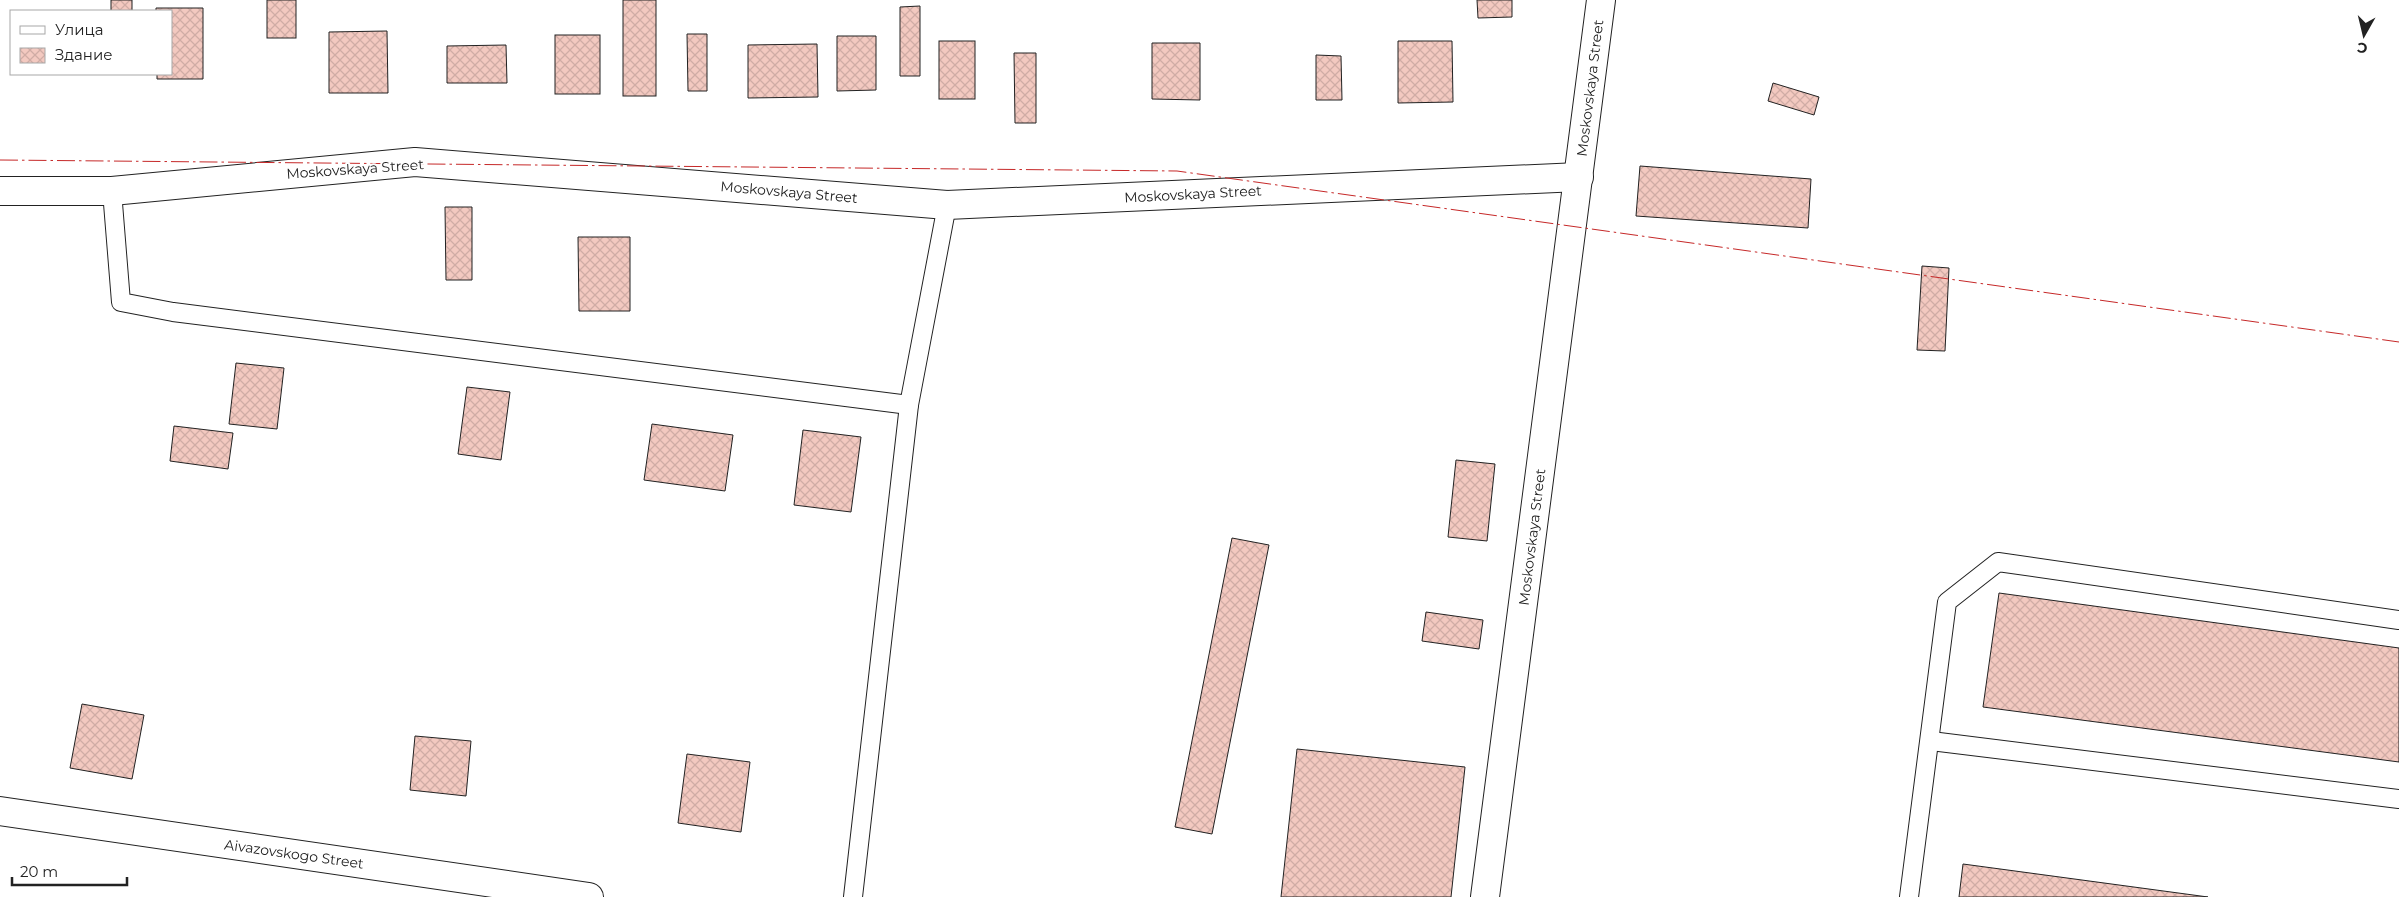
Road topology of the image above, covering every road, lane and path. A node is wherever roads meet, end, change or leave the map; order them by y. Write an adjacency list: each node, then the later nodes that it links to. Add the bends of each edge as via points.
1 (1601, 0): 2 (street, Moskovskaya Street)
2 (1579, 177): 5 (street, Moskovskaya Street); 13 (street, Moskovskaya Street)
3 (0, 191): 4 (street, Moskovskaya Street)
4 (112, 191): 5 (street, Moskovskaya Street, via 415,162); 6 (lane, via 121,302 173,312)
5 (947, 205): 6 (lane)
6 (909, 405): 12 (lane)
7 (2399, 620): 8 (lane, via 1998,562 1948,602)
8 (1931, 740): 9 (lane); 14 (lane)
9 (2399, 800)
10 (0, 811): 11 (street, Aivazovskogo Street)
11 (589, 897)
12 (853, 897)
13 (1484, 897)
14 (1909, 897)

